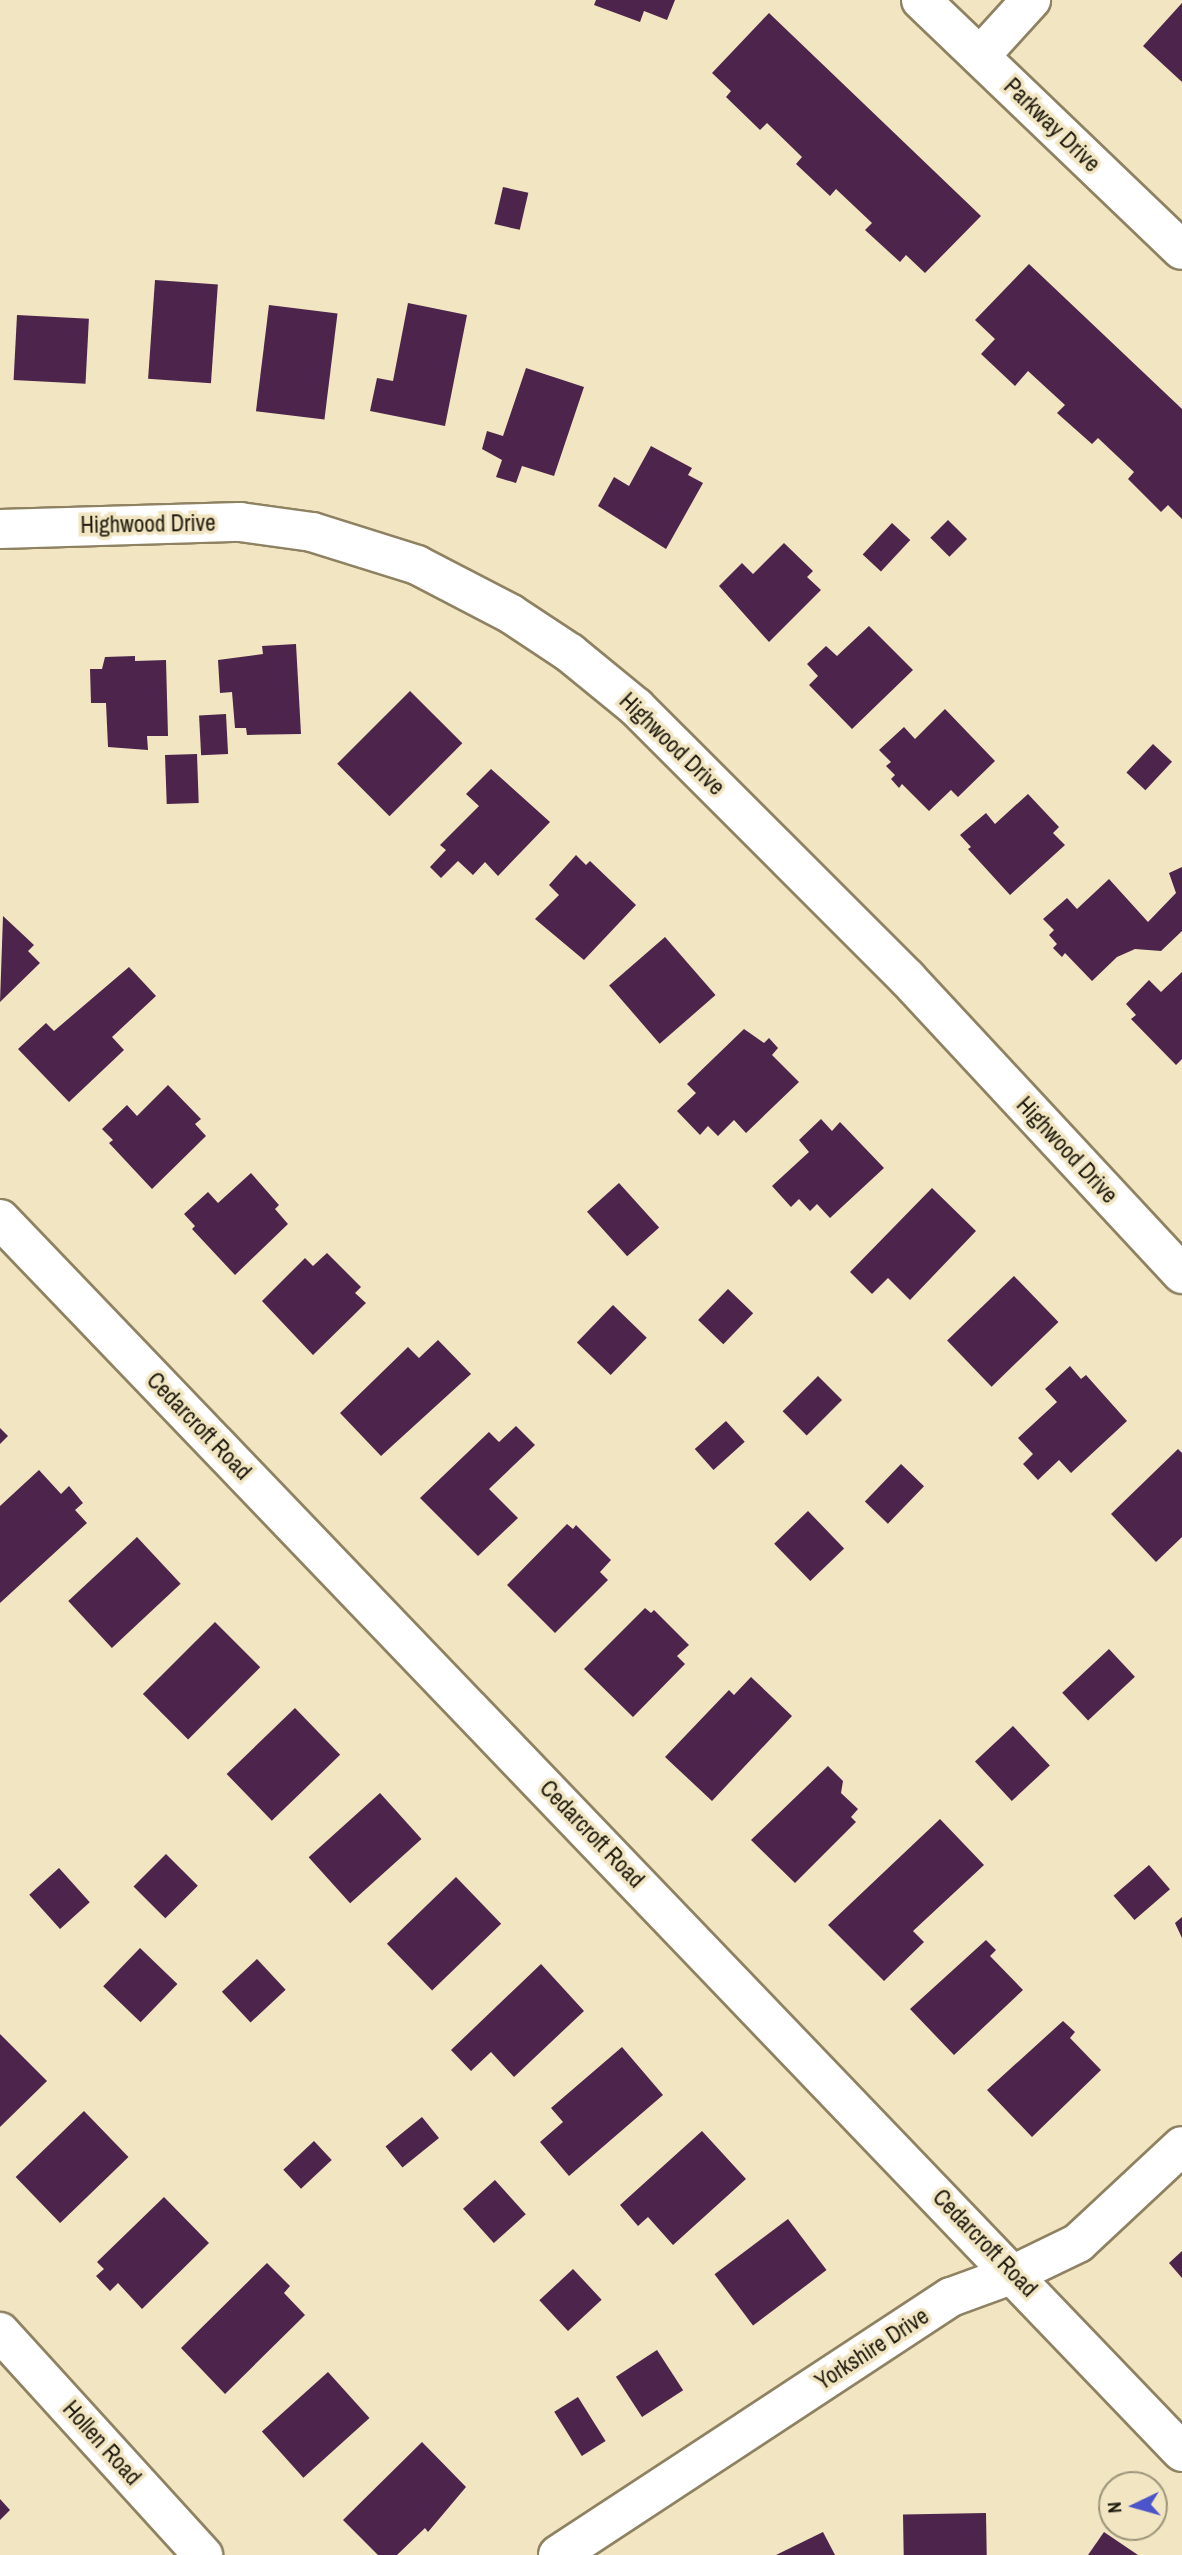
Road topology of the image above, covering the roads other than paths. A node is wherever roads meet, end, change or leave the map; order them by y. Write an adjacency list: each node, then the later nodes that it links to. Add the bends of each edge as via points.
1 (921, 0): 3 (street, Parkway Drive)
2 (1031, 0): 3 (street)
3 (980, 56): 4 (street, Parkway Drive)
4 (1182, 250)
5 (0, 529): 7 (street, Highwood Drive, via 240,522 312,532 416,565 511,614 570,653 655,725 907,978)
6 (0, 1219): 9 (street, Cedarcroft Road)
7 (1182, 1274)
8 (1182, 2146): 9 (street, Yorkshire Drive, via 1078,2243)
9 (1014, 2274): 11 (street, Cedarcroft Road); 13 (street, Yorkshire Drive, via 951,2297)
10 (0, 2332): 12 (street, Hollen Road)
11 (1182, 2452)
12 (203, 2555)
13 (558, 2555)

